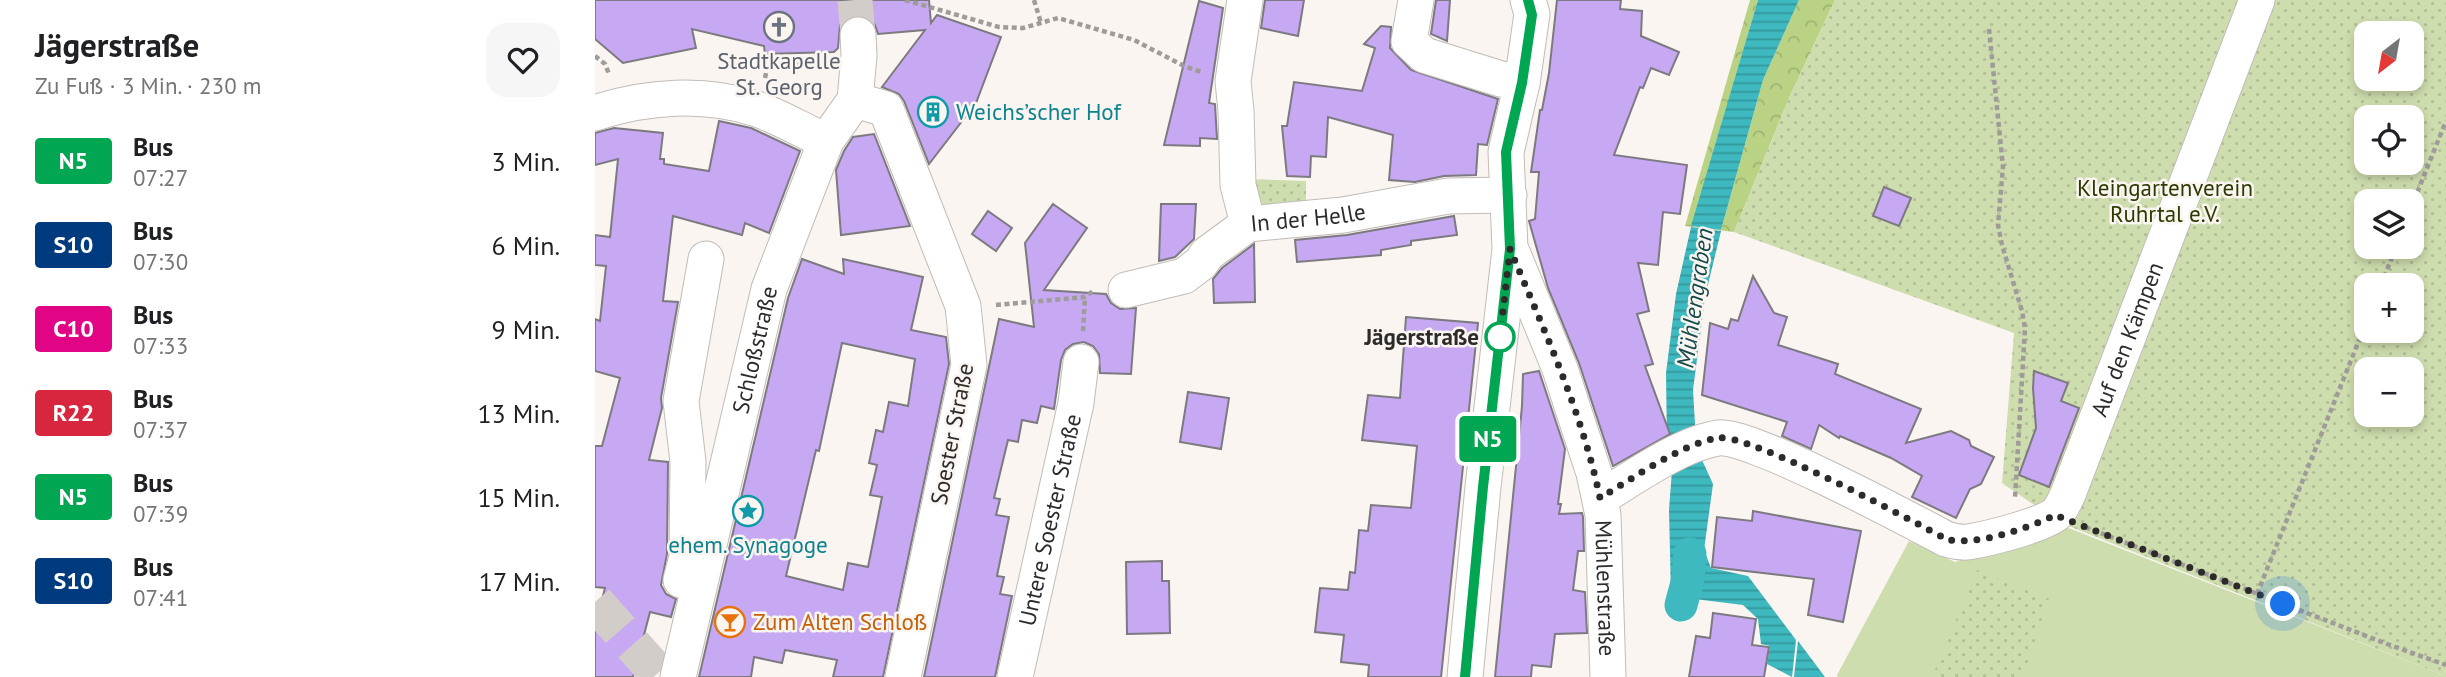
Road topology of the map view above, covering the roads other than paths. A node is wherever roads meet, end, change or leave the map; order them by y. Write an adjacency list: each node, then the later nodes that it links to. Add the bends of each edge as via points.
1 (1245, 0): 11 (street, via 1233,81 1238,185)
2 (1416, 0): 6 (street, via 1409,41 1424,55)
3 (1528, 0): 6 (street, via 1532,15)
4 (2257, 0): 17 (street, Auf den Kämpen, via 2068,494 2055,515)
5 (858, 35): 7 (street)
6 (1522, 83): 10 (street, via 1506,152)
7 (855, 100): 9 (street, Schloßstraße); 20 (street, Soester Straße, via 886,109 963,306 969,365)
8 (595, 113): 9 (street, via 624,104 688,97 756,109)
9 (826, 141): 18 (street, Schloßstraße, via 769,289)
10 (1509, 195): 11 (street, In der Helle, via 1448,196 1343,215); 12 (street)
11 (1248, 224): 14 (street, In der Helle, via 1184,276)
12 (1510, 249): 16 (street, Mühlenstraße, via 1560,369); 22 (street)
13 (706, 259): 18 (street, via 681,401 688,462 687,557 678,593)
14 (1111, 289)
15 (1081, 362): 21 (street, Untere Soester Straße, via 1076,403)
16 (1600, 498): 17 (street, Mühlenstraße, via 1658,462 1721,437 1786,460 1946,539 1966,542); 23 (street, Mühlenstraße)
17 (2013, 530)
18 (694, 608): 19 (street, Schloßstraße)
19 (678, 677)
20 (903, 677)
21 (1015, 677)
22 (1465, 677)
23 (1608, 677)

